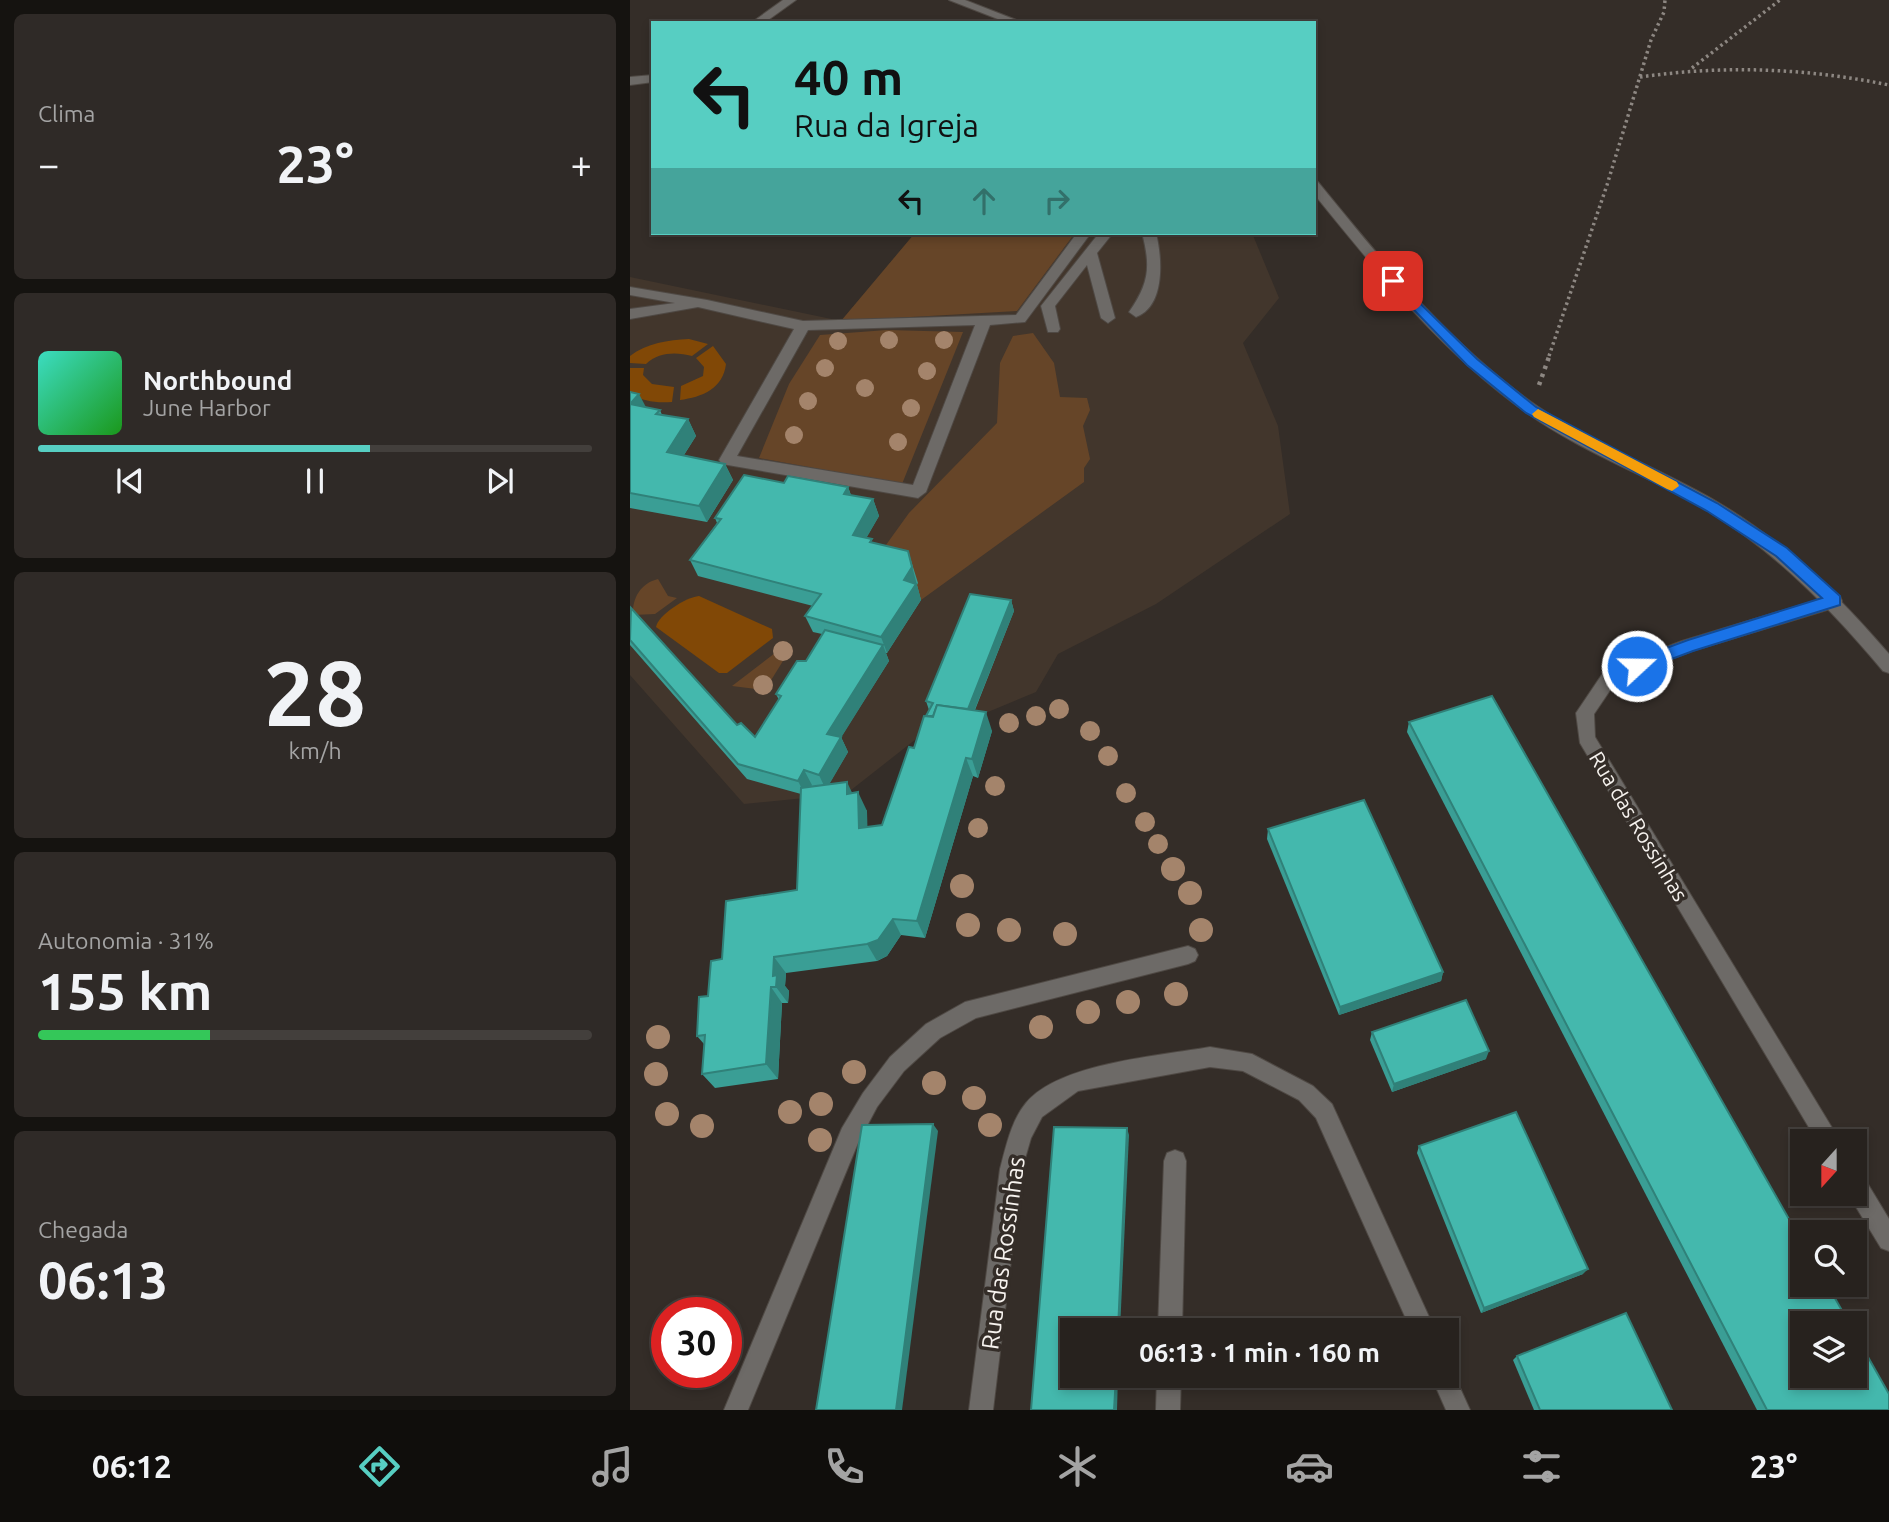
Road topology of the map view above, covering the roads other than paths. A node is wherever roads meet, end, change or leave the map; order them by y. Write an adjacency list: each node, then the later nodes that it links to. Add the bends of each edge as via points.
1 (790, 0): 3 (street)
2 (956, 0): 4 (street)
3 (759, 21)
4 (1014, 21)
5 (651, 78): 6 (street)
6 (630, 81)
7 (1316, 187): 20 (street, via 1422,314 1531,410 1712,507 1782,552)
8 (1083, 235): 17 (street, via 1020,319)
9 (1104, 235): 11 (street)
10 (1150, 235): 14 (street, via 1155,279 1150,295)
11 (1091, 253): 16 (street); 19 (street, via 1048,306)
12 (630, 291): 13 (street)
13 (707, 303): 15 (street); 18 (street)
14 (1136, 312)
15 (630, 314)
16 (1108, 318)
17 (984, 321): 18 (street); 18 (street, via 918,492 757,471 727,460)
18 (803, 326)
19 (1053, 329)
20 (1835, 601): 21 (street); 23 (street, Rua das Rossinhas, via 1611,675 1584,713 1586,738)
21 (1889, 666)
22 (1188, 955): 31 (street, via 972,1009 933,1031 897,1064 850,1136)
23 (1822, 1129)
24 (1175, 1161): 27 (street)
25 (1867, 1204): 26 (street)
26 (1889, 1240)
27 (1170, 1318)
28 (1418, 1318): 32 (street, Rua das Rossinhas, via 1324,1111 1306,1093 1245,1061 1210,1057 1074,1082 1034,1110 1011,1169)
29 (1169, 1388): 33 (street)
30 (1448, 1388): 34 (street)
31 (736, 1410)
32 (981, 1410)
33 (1168, 1410)
34 (1458, 1410)

